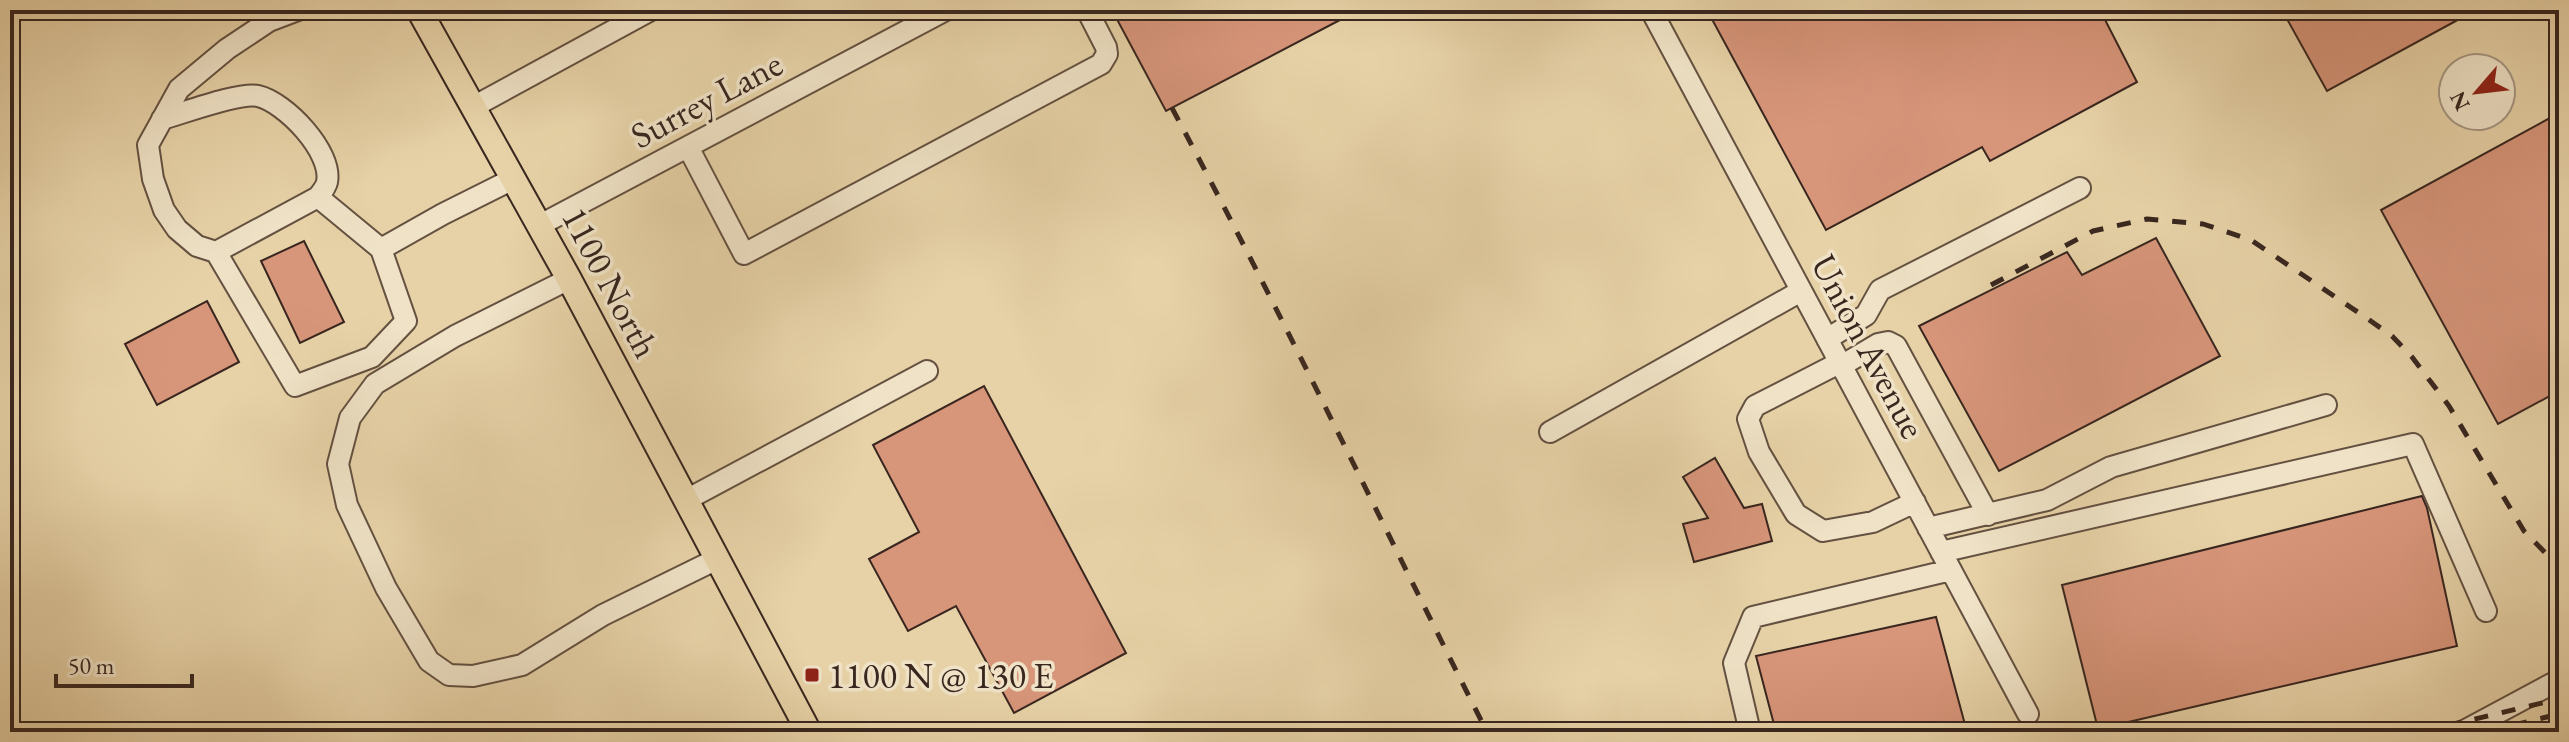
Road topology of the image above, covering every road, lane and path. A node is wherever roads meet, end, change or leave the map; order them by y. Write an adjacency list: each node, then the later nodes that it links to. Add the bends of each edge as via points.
1 (298, 10): 8 (street, via 269,21 227,49 179,89)
2 (419, 10): 7 (main road, 1100 North)
3 (651, 10): 7 (street)
4 (946, 10): 9 (street, Surrey Lane)
5 (1087, 10): 9 (street, via 1106,47 1101,64 744,254)
6 (1651, 10): 17 (street, Union Avenue)
7 (473, 107): 10 (main road, 1100 North)
8 (162, 119): 12 (street, via 257,96 291,114 313,142 328,169 327,185); 15 (street, via 148,145 164,210 197,246)
9 (688, 147): 13 (street, Surrey Lane)
10 (513, 179): 13 (main road, 1100 North); 14 (street)
11 (2080, 188): 18 (street, via 1880,290 1866,315)
12 (318, 197): 14 (street); 15 (street)
13 (540, 225): 16 (main road, 1100 North)
14 (381, 249): 15 (street, via 406,321 372,357 295,386)
15 (216, 252)
16 (569, 279): 23 (main road, 1100 North); 27 (street, via 455,336 375,384 350,418 338,464 347,505 386,588 429,661 449,675 473,676 522,665 603,615)
17 (1801, 291): 18 (street, Union Avenue); 22 (street)
18 (1827, 339): 19 (street, Union Avenue)
19 (1840, 364): 24 (street, Union Avenue); 24 (street, via 1755,406 1748,419 1759,452 1796,514 1823,531 1873,522); 25 (street, via 1878,344 1896,346)
20 (927, 371): 23 (street)
21 (2326, 405): 25 (street, via 2111,467 2047,500)
22 (1550, 432)
23 (686, 500): 27 (main road, 1100 North)
24 (1915, 502): 26 (street, Union Avenue)
25 (1988, 515): 26 (street)
26 (1928, 528): 28 (street, Union Avenue)
27 (717, 559): 33 (main road, 1100 North)
28 (1946, 561): 29 (street, via 2413,444); 32 (street, Union Avenue); 34 (street, via 1753,617 1734,663)
29 (2486, 611)
30 (2559, 680): 35 (street)
31 (2559, 691): 36 (street)
32 (2028, 714)
33 (809, 732)
34 (1750, 732)
35 (2462, 732)
36 (2481, 732)

